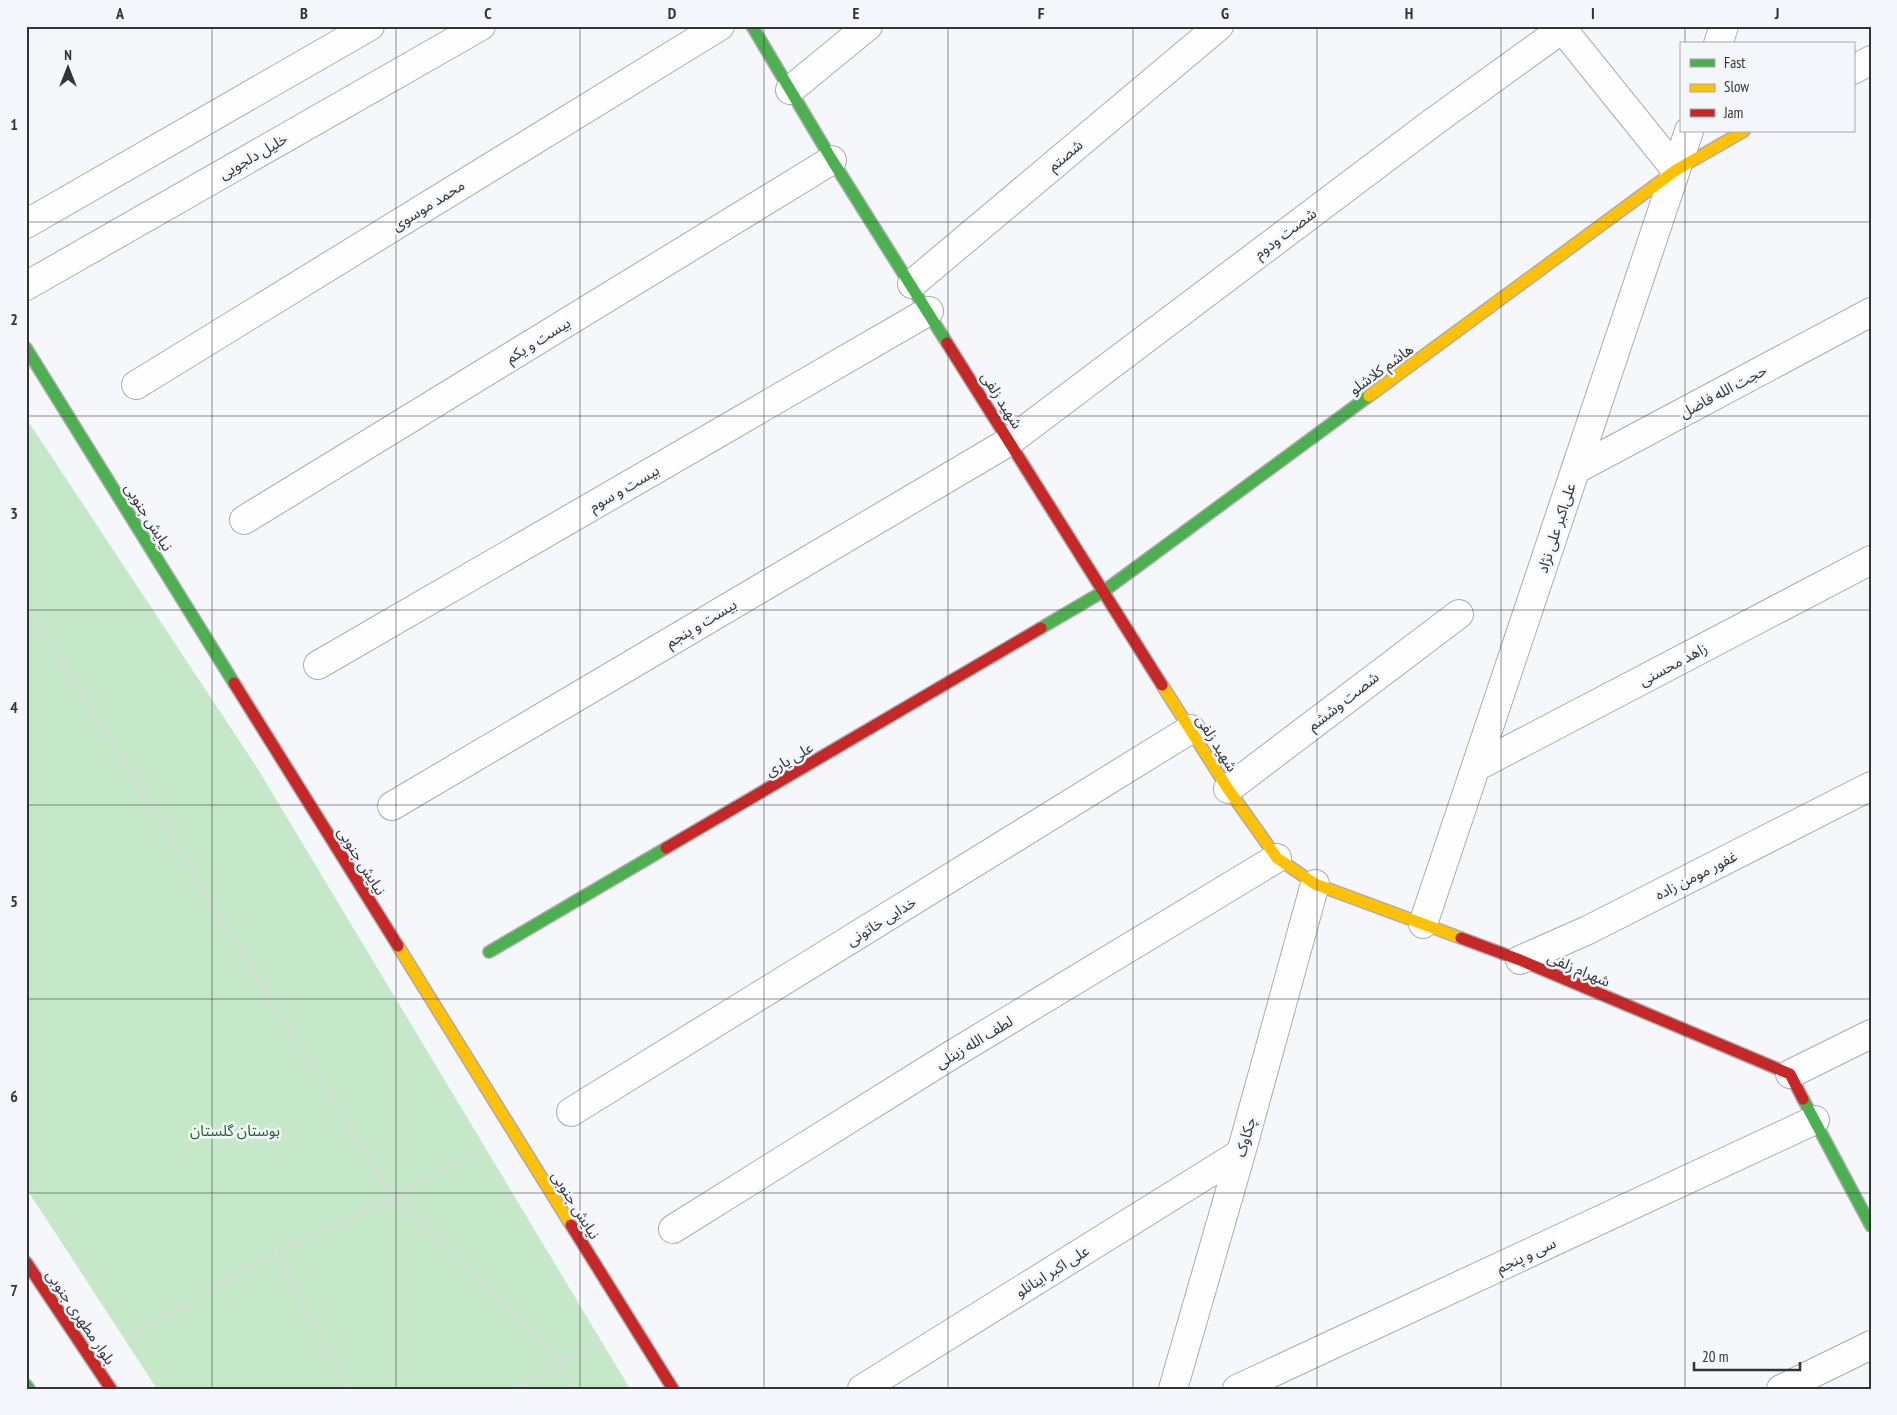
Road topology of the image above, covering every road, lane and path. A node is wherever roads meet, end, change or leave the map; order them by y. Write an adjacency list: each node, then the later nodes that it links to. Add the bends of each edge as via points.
1 (370, 26): 17 (street)
2 (481, 26): 19 (street, خلیل دلجویی)
3 (720, 26): 23 (street, محمد موسوی)
4 (752, 26): 12 (street, شهید زلفی)
5 (868, 26): 12 (street)
6 (1219, 26): 18 (street, شصتم)
7 (1724, 26): 9 (street)
8 (1561, 28): 16 (street); 24 (street, شصت ودوم)
9 (1719, 42)
10 (1871, 60): 11 (street)
11 (1854, 69)
12 (790, 90): 15 (street, شهید زلفی)
13 (1689, 132): 16 (street, علی‌اکبر علی نژاد)
14 (1742, 132): 16 (street, هاشم کلاشلو)
15 (832, 160): 18 (street, شهید زلفی); 26 (street, بیست و یکم)
16 (1676, 170): 25 (street, علی‌اکبر علی نژاد); 28 (street, هاشم کلاشلو)
17 (26, 224)
18 (912, 284): 20 (street, شهید زلفی)
19 (26, 286)
20 (929, 311): 24 (street, شهید زلفی); 31 (street, بیست و سوم)
21 (1871, 312): 25 (street, حجت الله فاضل)
22 (26, 348): 63 (street, نیایش جنوبی)
23 (136, 385)
24 (1010, 441): 28 (street, شهید زلفی); 36 (street, بیست و پنجم)
25 (1575, 470): 33 (street, علی‌اکبر علی نژاد)
26 (244, 520)
27 (1871, 560): 33 (street, زاهد محسنی)
28 (1104, 591): 32 (street, شهید زلفی); 40 (street, علی یاری)
29 (26, 605): 48 (path)
30 (1459, 614): 35 (street, شصت وششم)
31 (318, 664)
32 (1191, 730): 35 (street, شهید زلفی); 44 (street, خدایی خاتونی)
33 (1476, 767): 39 (street, علی‌اکبر علی نژاد)
34 (1871, 786): 41 (street, غفور مومن زاده, via 1588,930)
35 (1228, 789): 37 (street, شهرام زلفی)
36 (392, 806)
37 (1277, 858): 38 (street, شهرام زلفی); 50 (street, لطف الله زینلی, via 953,1054)
38 (1315, 884): 39 (street, شهرام زلفی); 47 (street, چکاوک)
39 (1424, 924): 41 (street, شهرام زلفی)
40 (489, 952)
41 (1520, 960): 43 (street, شهرام زلفی)
42 (1871, 1034): 43 (street)
43 (1790, 1074): 45 (street)
44 (571, 1112)
45 (1815, 1120): 49 (street); 66 (street, سی و پنجم)
46 (484, 1146): 48 (path)
47 (1241, 1153): 64 (street, علی اکبر اینانلو); 65 (street, چکاوک)
48 (393, 1198): 51 (path); 56 (path)
49 (1871, 1226)
50 (673, 1229)
51 (275, 1251): 53 (path); 60 (path)
52 (26, 1262): 59 (street, بلوار مطهری جنوبی)
53 (126, 1340)
54 (603, 1344): 56 (path)
55 (1871, 1345): 67 (street)
56 (561, 1361): 61 (path); 62 (path)
57 (26, 1385): 58 (street)
58 (29, 1389)
59 (110, 1389)
60 (348, 1389)
61 (516, 1389)
62 (573, 1389)
63 (673, 1389)
64 (862, 1389)
65 (1173, 1389)
66 (1237, 1389)
67 (1781, 1389)

